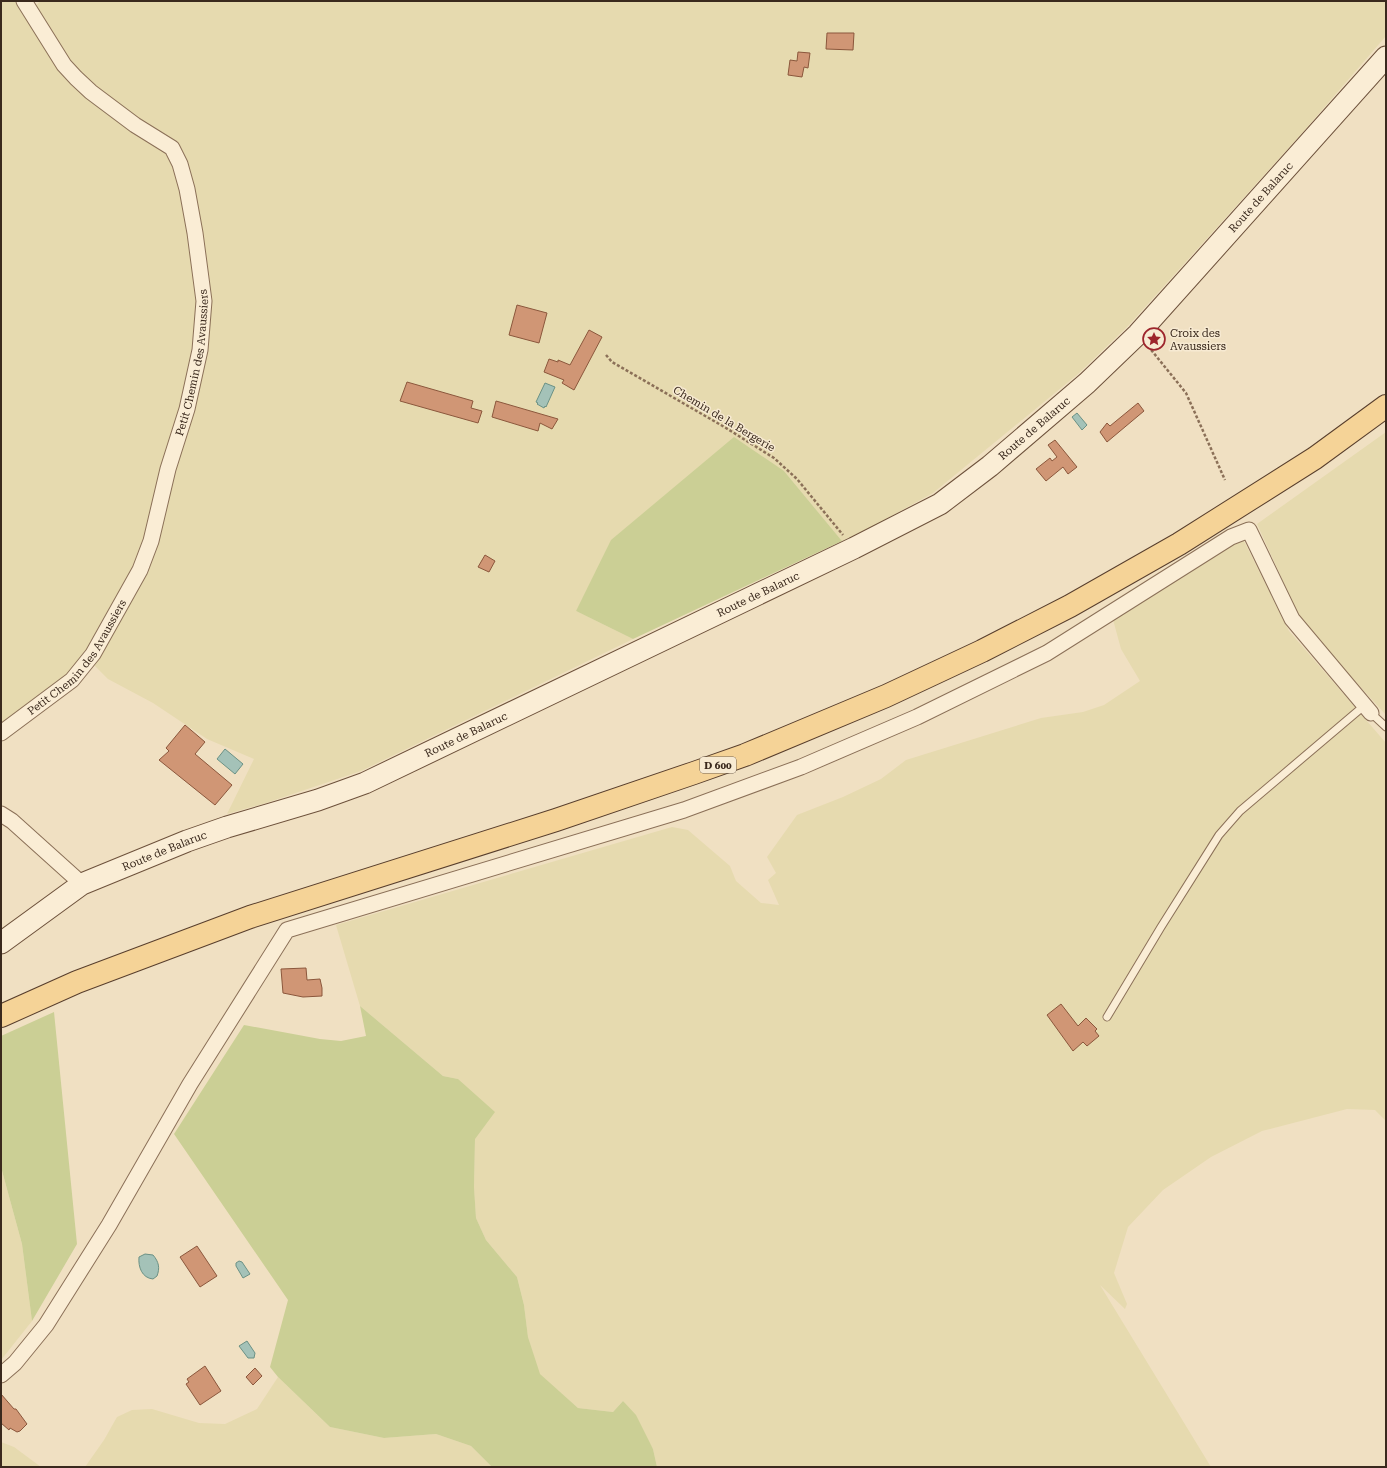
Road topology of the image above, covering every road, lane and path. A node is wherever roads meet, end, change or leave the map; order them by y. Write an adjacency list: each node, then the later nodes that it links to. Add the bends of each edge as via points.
1 (24, 1): 10 (street, Petit Chemin des Avaussiers, via 64,65 86,88 135,125 172,148 180,164 187,189 204,301 200,350 187,409 168,470 151,541 140,570 93,654 72,680)
2 (1386, 57): 3 (street, Route de Balaruc)
3 (1138, 334): 6 (path, via 1186,393); 7 (street, Route de Balaruc, via 1087,383 964,486 940,504)
4 (606, 354): 7 (path, Chemin de la Bergerie, via 612,362 774,458 797,479)
5 (1386, 406): 14 (main road, D 600, via 1315,458 1179,544 1070,606 886,696 745,755 556,820 250,917 77,982)
6 (1225, 480)
7 (854, 548): 12 (street, Route de Balaruc, via 365,783 187,840)
8 (1368, 709): 9 (lane); 15 (lane, via 1240,811 1218,835); 16 (street, via 1292,618 1248,530 1231,537 1047,653 916,717 801,767 684,810 287,930 190,1084 110,1225 46,1325 15,1363)
9 (1386, 726)
10 (1, 734)
11 (1, 814): 12 (street)
12 (82, 884): 13 (street, Route de Balaruc)
13 (1, 943)
14 (1, 1016)
15 (1107, 1017)
16 (1, 1375)

